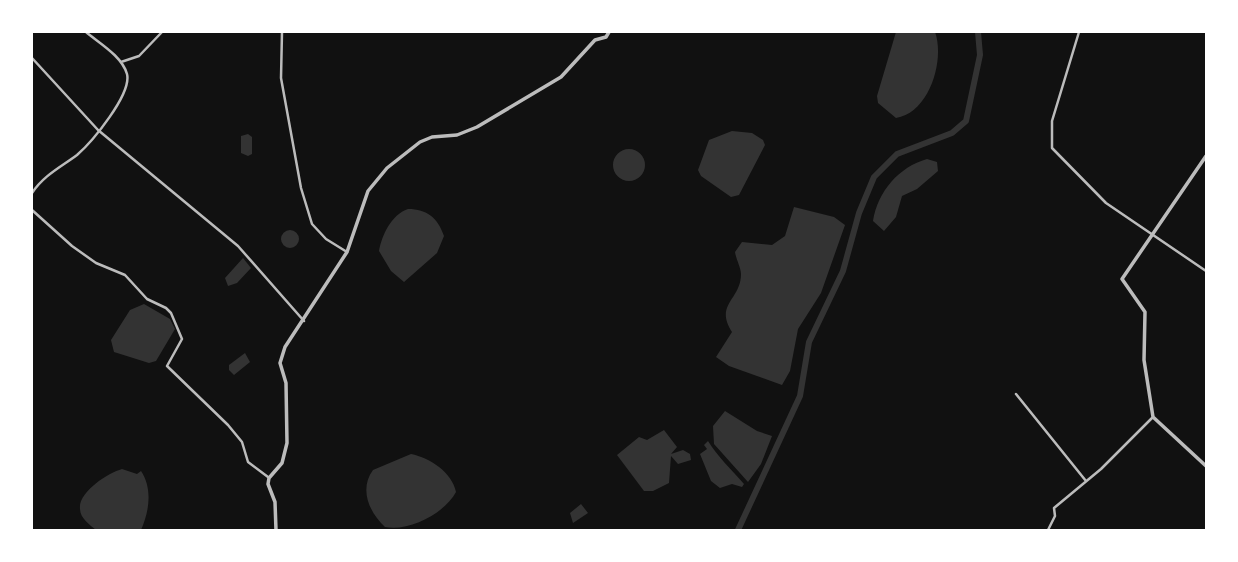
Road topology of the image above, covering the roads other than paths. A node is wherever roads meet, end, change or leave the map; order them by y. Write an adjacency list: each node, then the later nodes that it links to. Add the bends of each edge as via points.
1 (86, 32): 7 (street)
2 (162, 32): 7 (street, via 139,56)
3 (282, 32): 13 (street, via 281,78 301,188 312,224)
4 (609, 32): 13 (street, via 595,40 561,77 477,127 420,142 387,168 368,191)
5 (1079, 32): 12 (street, via 1052,121 1052,148 1106,203)
6 (32, 58): 8 (street)
7 (121, 62): 8 (street, via 127,87)
8 (98, 130): 10 (street); 15 (street, via 238,246)
9 (1206, 156): 12 (street)
10 (32, 192)
11 (32, 210): 19 (street, via 72,246 125,275 148,299 172,313 182,339 167,366 228,425 242,442 248,462)
12 (1152, 233): 14 (street); 17 (street, via 1122,279 1145,312 1144,360)
13 (347, 252): 15 (street)
14 (1206, 271)
15 (304, 321): 19 (street, via 285,347 280,363 286,383 287,443 282,463)
16 (1016, 394): 20 (street)
17 (1153, 417): 18 (street); 20 (street)
18 (1206, 466)
19 (269, 478): 21 (street)
20 (1086, 481): 22 (street, via 1054,508)
21 (276, 530)
22 (1048, 530)

